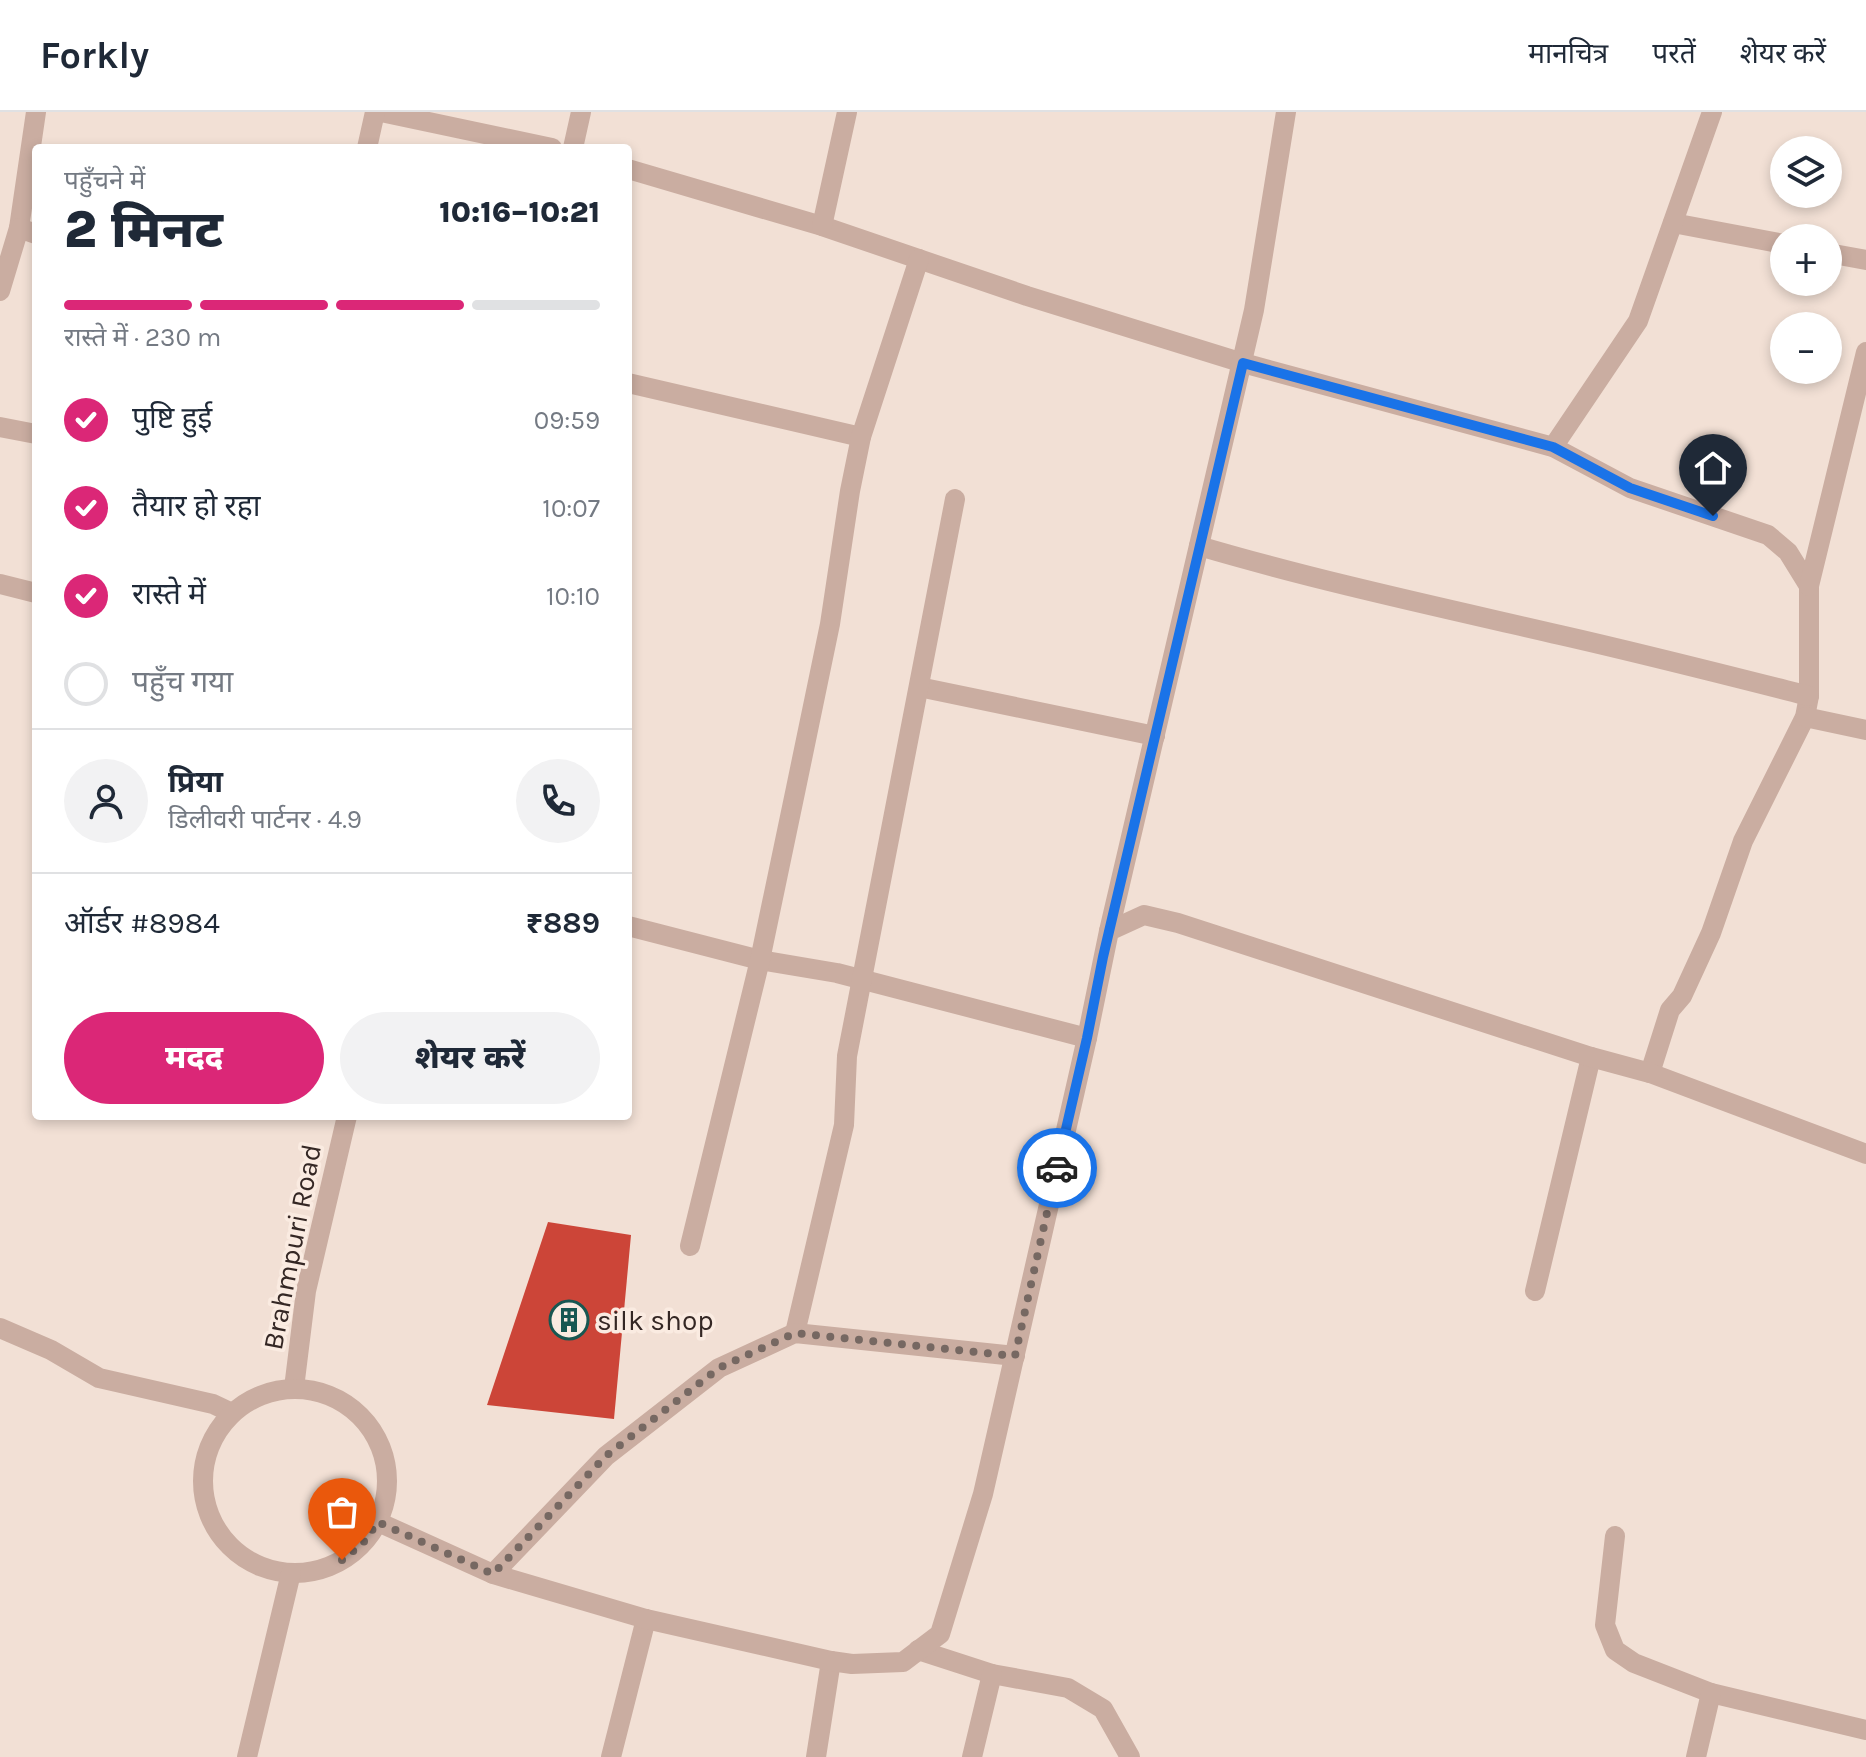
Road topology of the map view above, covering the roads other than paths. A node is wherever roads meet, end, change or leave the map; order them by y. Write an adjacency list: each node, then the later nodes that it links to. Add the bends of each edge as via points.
1 (36, 112): 7 (street)
2 (378, 112): 8 (street); 9 (street)
3 (581, 112): 10 (street)
4 (847, 112): 14 (street)
5 (1286, 112): 22 (street)
6 (1712, 112): 13 (street)
7 (34, 144)
8 (368, 144)
9 (533, 144)
10 (574, 144)
11 (32, 165): 15 (street)
12 (632, 170): 14 (street)
13 (1673, 223): 16 (street); 27 (street, via 1638,321)
14 (822, 226): 18 (street)
15 (27, 231): 20 (street)
16 (1770, 241)
17 (1842, 256): 19 (street)
18 (919, 259): 22 (street); 26 (street)
19 (1866, 260)
20 (0, 291)
21 (1866, 352): 31 (street)
22 (1243, 363): 27 (street); 29 (street)
23 (632, 384): 26 (street)
24 (0, 427): 25 (street)
25 (32, 433)
26 (861, 437): 40 (street, via 830,624)
27 (1553, 447): 31 (street, via 1630,488 1768,535 1788,552)
28 (955, 499): 33 (street)
29 (1199, 546): 34 (street, via 1283,571); 37 (street)
30 (0, 584): 32 (street)
31 (1809, 586): 34 (street)
32 (32, 592)
33 (919, 687): 37 (street); 41 (street)
34 (1809, 696): 35 (street)
35 (1805, 717): 36 (street); 44 (street, via 1743,841 1711,933 1682,996 1670,1010)
36 (1866, 730)
37 (1155, 736): 39 (street)
38 (632, 927): 40 (street)
39 (1109, 931): 42 (street); 43 (street, via 1144,915 1178,923)
40 (760, 960): 41 (street); 47 (street)
41 (862, 979): 42 (street); 50 (street, via 847,1056 844,1125)
42 (1087, 1038): 51 (street)
43 (1591, 1057): 44 (street); 48 (street)
44 (1650, 1073): 46 (street)
45 (346, 1120): 52 (street, Brahmpuri Road, via 306,1291)
46 (1866, 1154)
47 (690, 1246)
48 (1535, 1291)
49 (0, 1328): 53 (street, via 99,1378)
50 (795, 1333): 51 (street); 57 (street, via 719,1368 606,1456)
51 (1015, 1356): 59 (street, via 983,1494 940,1634)
52 (294, 1388): 53 (street, Brahmpuri Road, via 250,1399); 54 (street, Brahmpuri Road, via 324,1393 352,1408 373,1432 385,1460 387,1491)
53 (232, 1413): 56 (street, Brahmpuri Road, via 211,1441 202,1477 207,1512 227,1543 256,1565)
54 (378, 1522): 56 (street, Brahmpuri Road, via 342,1560); 57 (street)
55 (1615, 1536): 62 (street, via 1605,1625 1615,1650 1634,1663)
56 (291, 1573): 64 (street)
57 (493, 1574): 58 (street)
58 (646, 1619): 60 (street); 65 (street)
59 (918, 1650): 60 (street, via 903,1662); 61 (street)
60 (831, 1661): 66 (street)
61 (992, 1674): 67 (street); 68 (street, via 1068,1688 1103,1709)
62 (1711, 1693): 63 (street); 69 (street)
63 (1866, 1730)
64 (247, 1757)
65 (611, 1757)
66 (816, 1757)
67 (972, 1757)
68 (1130, 1757)
69 (1696, 1757)

